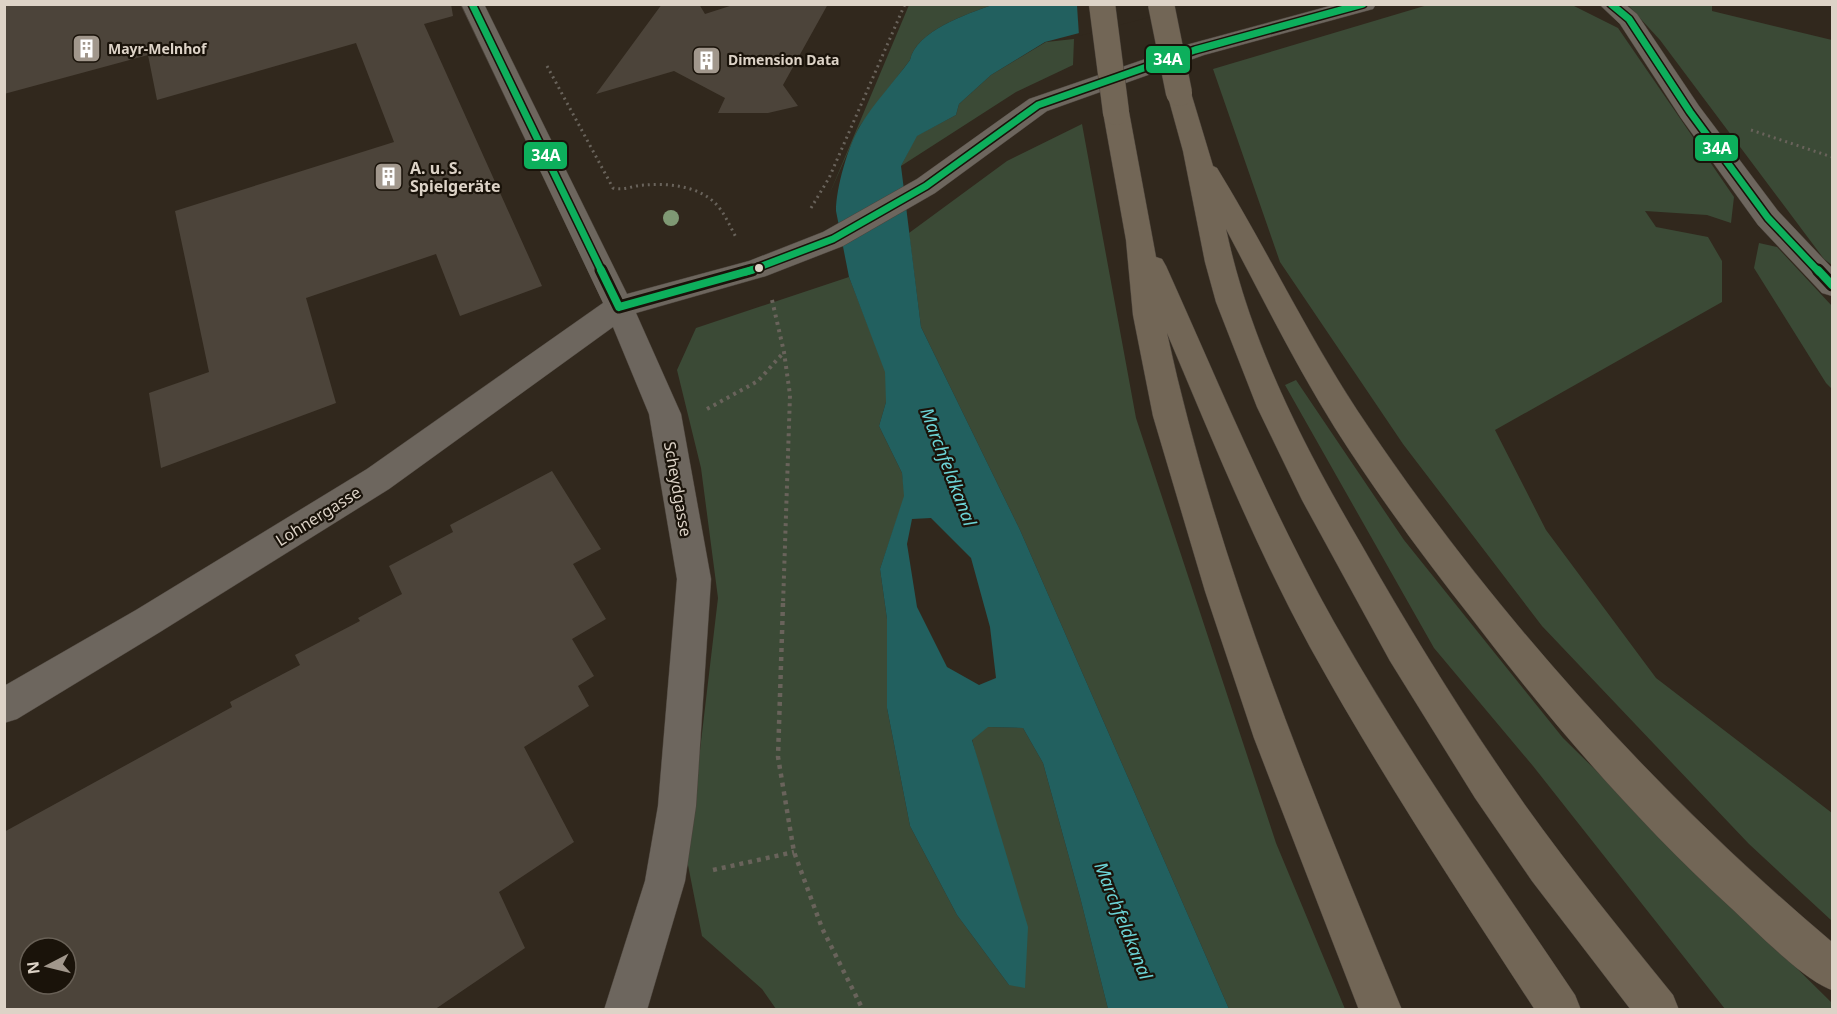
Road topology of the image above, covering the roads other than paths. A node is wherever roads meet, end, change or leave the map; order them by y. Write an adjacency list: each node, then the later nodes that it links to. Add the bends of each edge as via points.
1 (472, 4): 9 (street, Scheydgasse)
2 (1102, 4): 7 (highway, bridge, via 1116,112)
3 (1161, 4): 6 (highway, bridge)
4 (1365, 4): 9 (street, via 1195,50 1038,105 926,186 833,239 766,266)
5 (1610, 4): 8 (street, via 1629,19 1690,112 1768,218)
6 (1197, 157): 11 (highway, via 1246,237 1330,393 1390,483 1493,620 1643,792 1716,865); 15 (highway, via 1215,249 1236,322 1276,415 1326,514 1374,601 1512,819)
7 (1140, 240): 13 (highway, via 1148,315 1169,416 1222,591 1273,738); 14 (highway, via 1262,519 1322,634 1405,776)
8 (1833, 285)
9 (619, 307): 10 (street, Lohnergasse, via 378,479); 12 (street, Scheydgasse, via 665,414 694,579 677,806 665,881)
10 (4, 706)
11 (1833, 969)
12 (625, 1010)
13 (1381, 1010)
14 (1560, 1010)
15 (1658, 1010)

